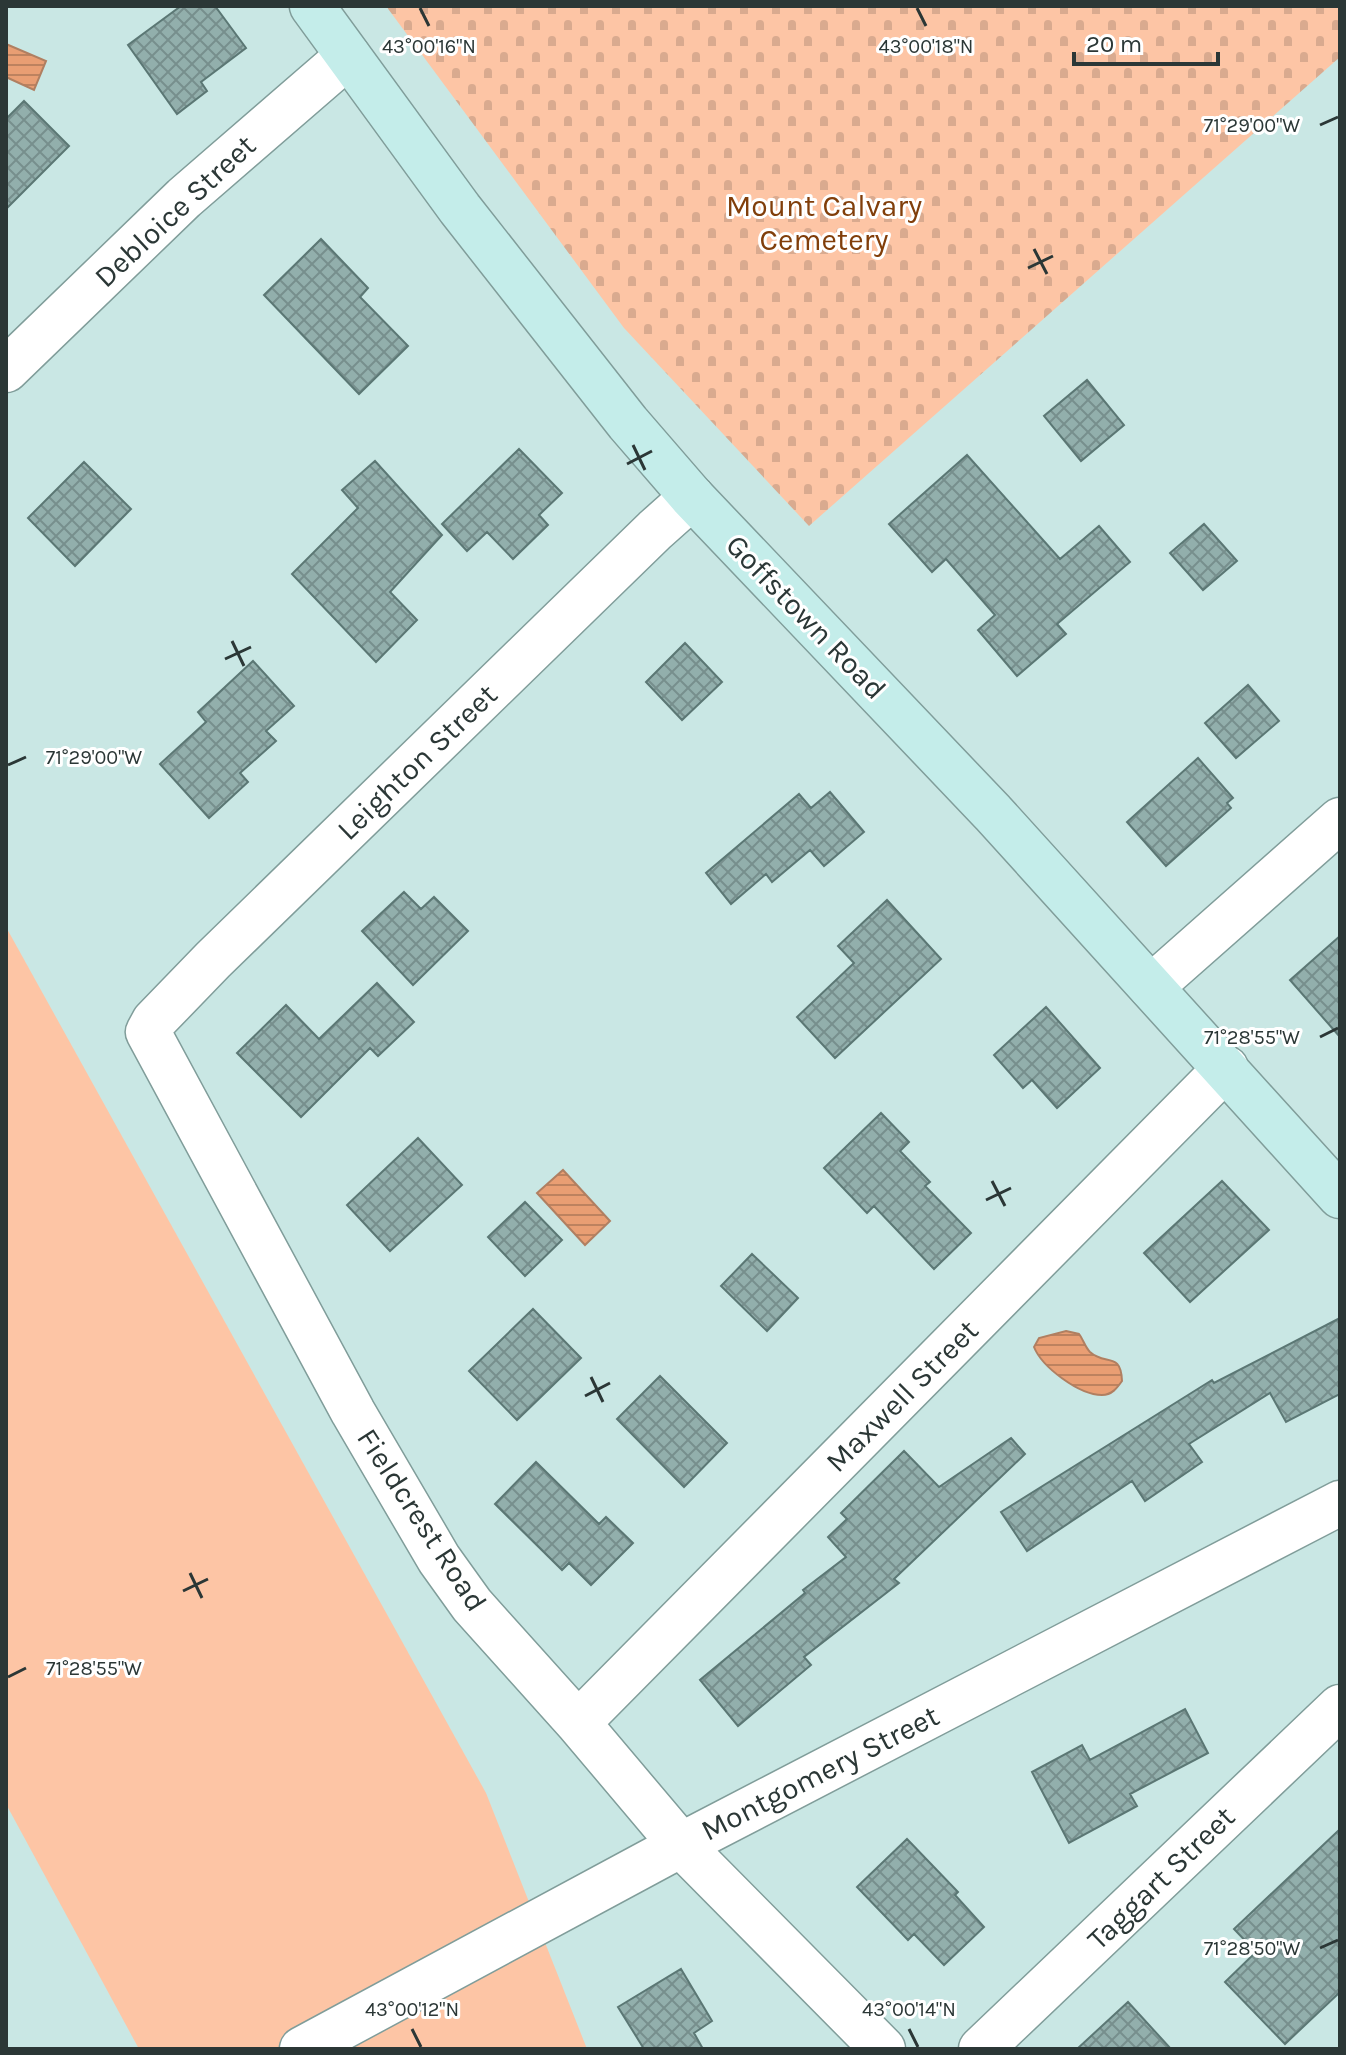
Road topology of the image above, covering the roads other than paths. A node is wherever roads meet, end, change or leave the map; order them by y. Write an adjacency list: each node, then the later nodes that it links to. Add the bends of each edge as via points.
1 (312, 6): 2 (main road, Goffstown Road)
2 (348, 56): 3 (street, Debloice Street, via 184,198); 4 (main road, Goffstown Road, via 487,244)
3 (6, 370)
4 (692, 497): 6 (main road, Goffstown Road); 7 (street, Leighton Street, via 213,960)
5 (1340, 820): 6 (street)
6 (1151, 987): 8 (main road, Goffstown Road)
7 (148, 1032): 12 (street, Fieldcrest Road, via 353,1412 439,1559 472,1605)
8 (1226, 1068): 9 (main road, Goffstown Road); 12 (street, Maxwell Street)
9 (1340, 1196)
10 (1340, 1503): 13 (street, Montgomery Street)
11 (1340, 1707): 16 (street, Taggart Street)
12 (578, 1723): 13 (street, Fieldcrest Road)
13 (681, 1845): 14 (street, Montgomery Street); 15 (street, Fieldcrest Road)
14 (302, 2049)
15 (883, 2049)
16 (981, 2049)

